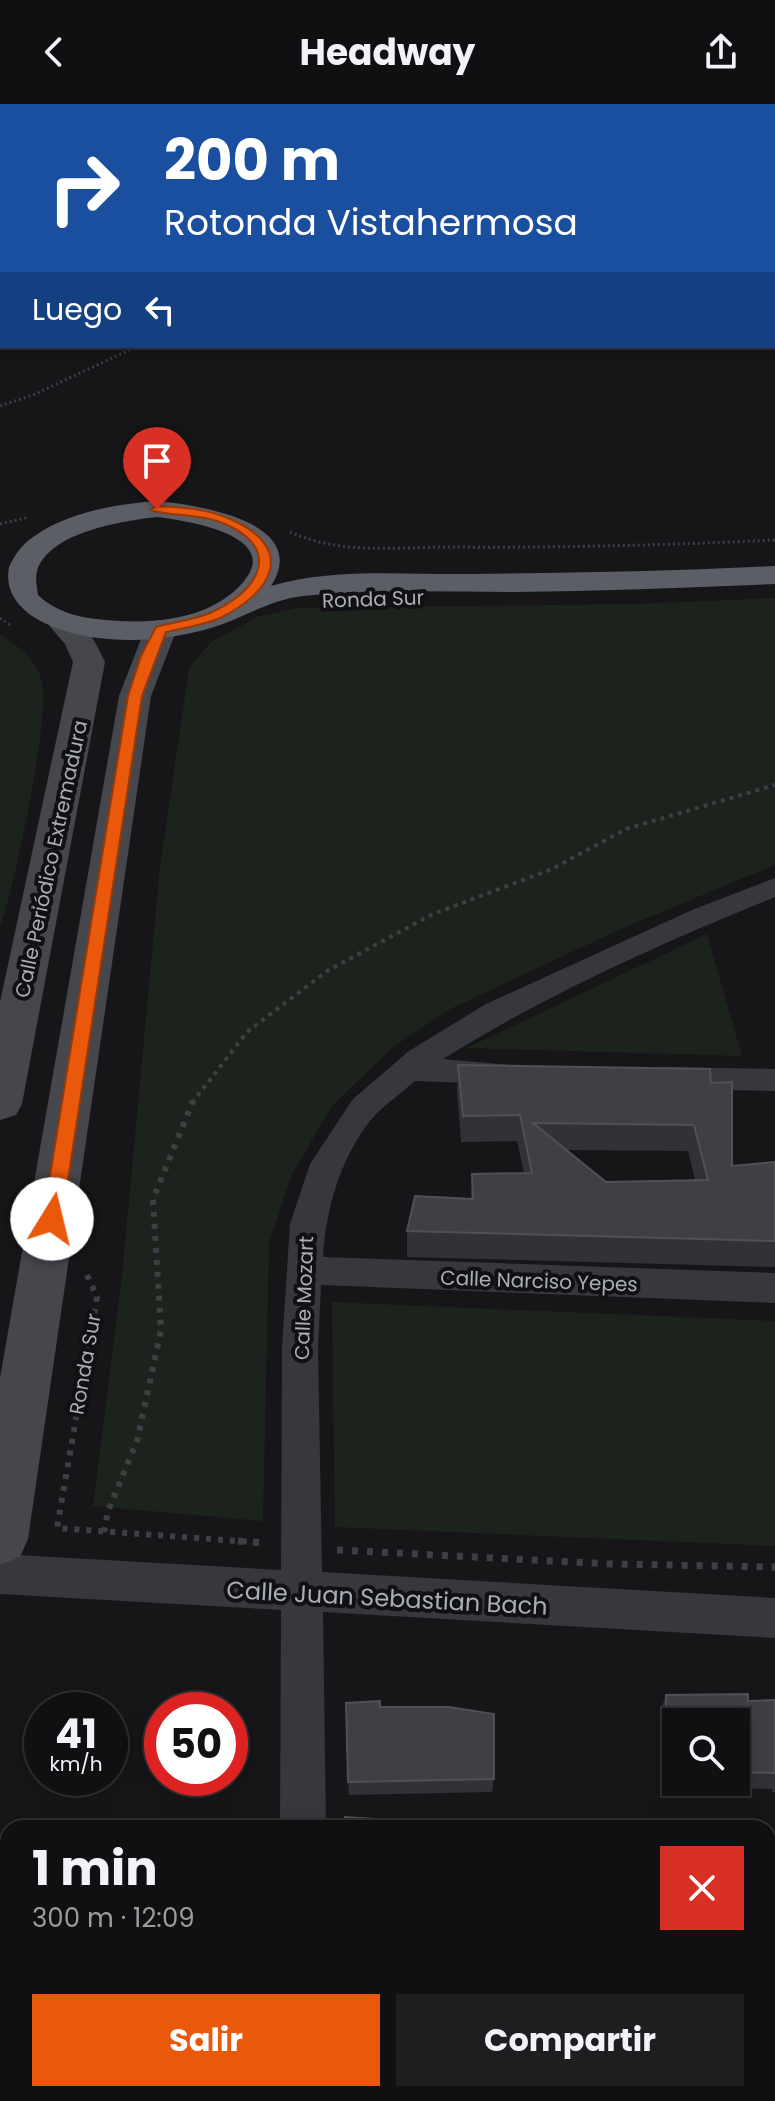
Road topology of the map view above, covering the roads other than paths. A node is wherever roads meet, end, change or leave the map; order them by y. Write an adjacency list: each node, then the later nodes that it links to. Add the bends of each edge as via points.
1 (42, 524): 2 (highway); 3 (highway, via 120,511 193,512); 6 (highway, via 19,563)
2 (0, 542)
3 (287, 548): 4 (highway, Ronda Sur, via 371,565); 7 (highway, via 267,563 253,592)
4 (775, 559)
5 (775, 575): 7 (highway, Ronda Sur, via 349,584 296,588)
6 (12, 592): 8 (highway)
7 (235, 606): 9 (highway, Ronda Sur)
8 (61, 622): 9 (highway, Ronda Sur, via 114,631); 15 (main road, Calle Periódico Extremadura, via 79,640 89,662)
9 (161, 629): 18 (main road, via 135,696)
10 (775, 887): 11 (street, Calle Mozart, via 497,1011)
11 (408, 1069): 12 (street); 16 (street, Calle Mozart, via 364,1107 327,1164 307,1224)
12 (528, 1074)
13 (634, 1078): 14 (street)
14 (775, 1080)
15 (0, 1104)
16 (304, 1270): 17 (street, Calle Narciso Yepes); 20 (street, Calle Mozart)
17 (775, 1288)
18 (0, 1539)
19 (0, 1574): 20 (street, Calle Juan Sebastian Bach)
20 (303, 1593): 21 (street, Calle Juan Sebastian Bach); 22 (street, Calle Mozart)
21 (775, 1618)
22 (303, 1820)

